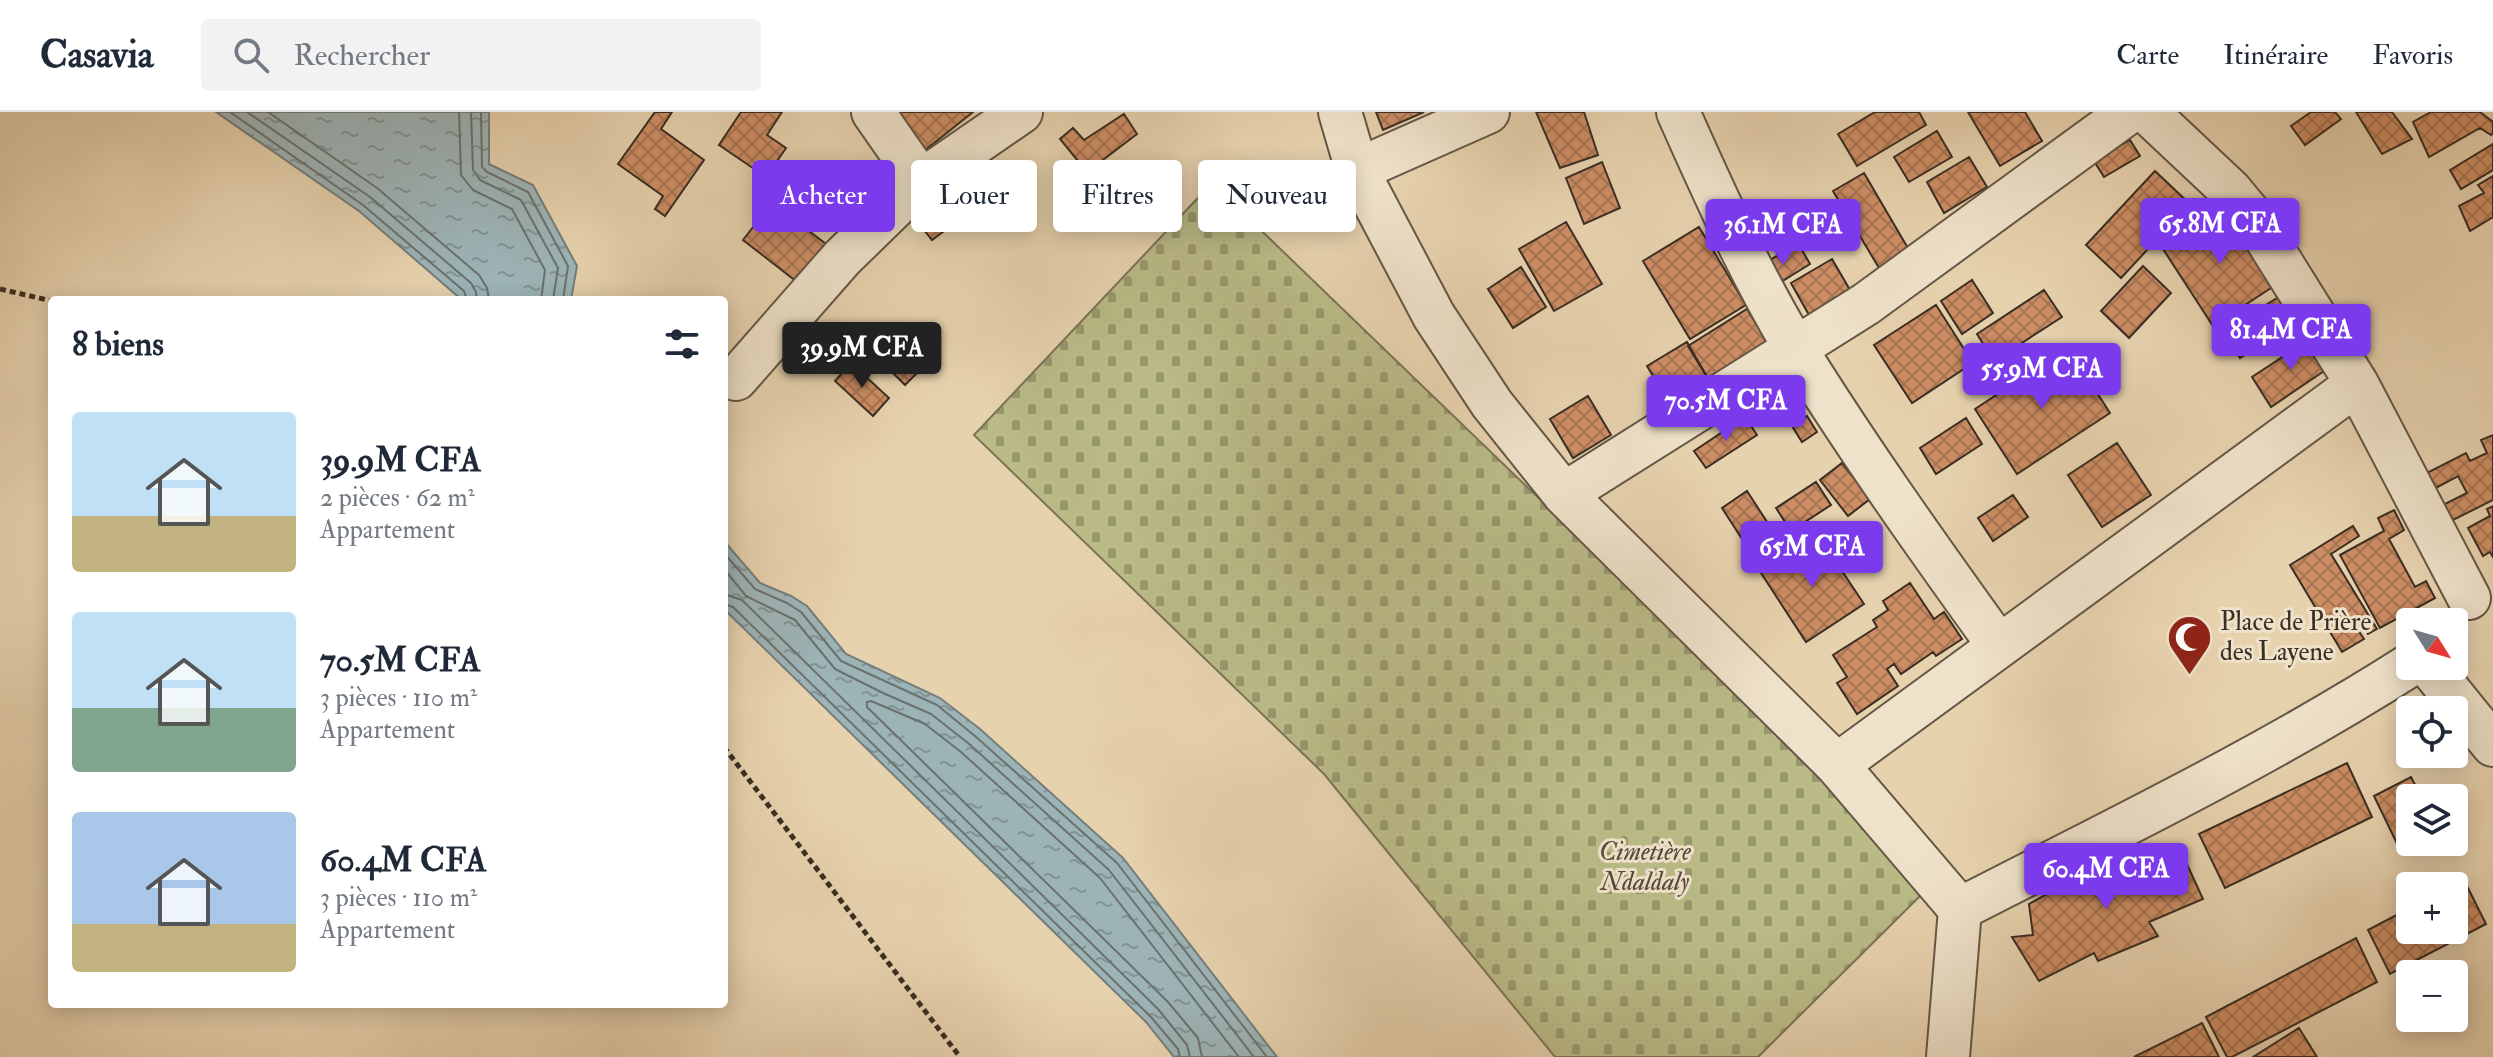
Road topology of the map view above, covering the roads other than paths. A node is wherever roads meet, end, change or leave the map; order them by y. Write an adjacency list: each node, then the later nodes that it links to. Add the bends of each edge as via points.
1 (873, 112): 9 (street)
2 (1021, 112): 8 (street)
3 (1340, 112): 10 (street)
4 (1488, 112): 10 (street)
5 (1678, 112): 12 (street, via 1726,219)
6 (2129, 112): 12 (street, via 1866,304)
7 (2147, 112): 14 (street, via 2254,219)
8 (951, 160)
9 (911, 167)
10 (1357, 170): 15 (street, via 1434,316 1492,404)
11 (911, 191): 13 (street, via 842,258)
12 (1796, 348): 15 (street); 17 (street, via 1891,495)
13 (736, 379)
14 (2357, 384): 16 (street); 17 (street)
15 (1564, 494): 21 (street)
16 (2471, 602)
17 (1999, 646): 21 (street)
18 (2396, 674): 22 (street, via 2249,760)
19 (2440, 680): 20 (street)
20 (2493, 745)
21 (1837, 765): 22 (street)
22 (1960, 909): 23 (street)
23 (1948, 1057)

